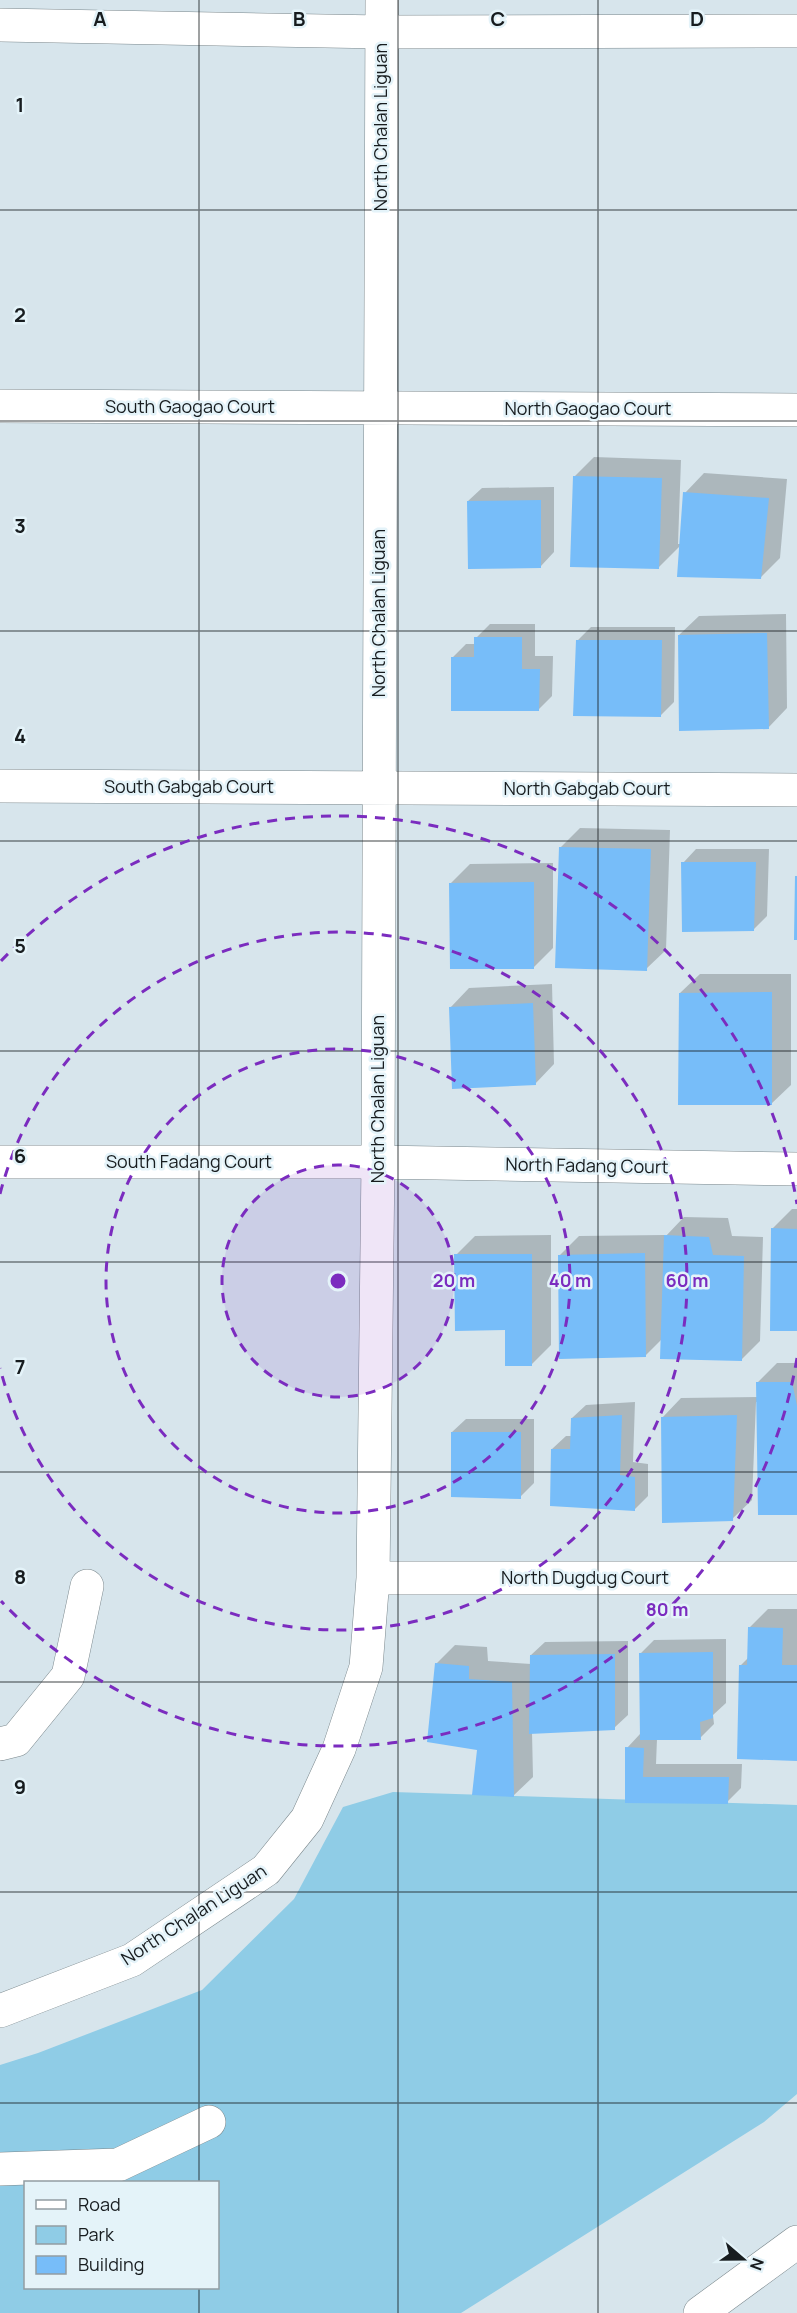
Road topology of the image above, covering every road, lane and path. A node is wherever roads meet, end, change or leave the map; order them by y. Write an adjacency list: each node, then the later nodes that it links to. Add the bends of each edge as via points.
1 (382, 16): 2 (street); 3 (street); 5 (street, North Chalan Liguan)
2 (0, 25)
3 (797, 31)
4 (0, 406): 5 (street, South Gaogao Court)
5 (380, 409): 6 (street, North Gaogao Court); 8 (street, North Chalan Liguan)
6 (797, 410)
7 (0, 786): 8 (street, South Gabgab Court)
8 (378, 788): 9 (street, North Gabgab Court); 11 (street, North Chalan Liguan)
9 (797, 790)
10 (0, 1162): 11 (street, South Fadang Court)
11 (378, 1162): 12 (street, North Fadang Court); 13 (street, North Chalan Liguan)
12 (797, 1169)
13 (373, 1578): 14 (street, North Dugdug Court); 17 (street, North Chalan Liguan, via 366,1667 339,1749 307,1819 266,1870 132,1960)
14 (797, 1578)
15 (87, 1586): 16 (street, via 68,1676 16,1740)
16 (0, 1744)
17 (0, 2011)
18 (209, 2122): 19 (street, via 118,2165)
19 (0, 2169)
20 (797, 2242): 21 (street)
21 (700, 2313)

